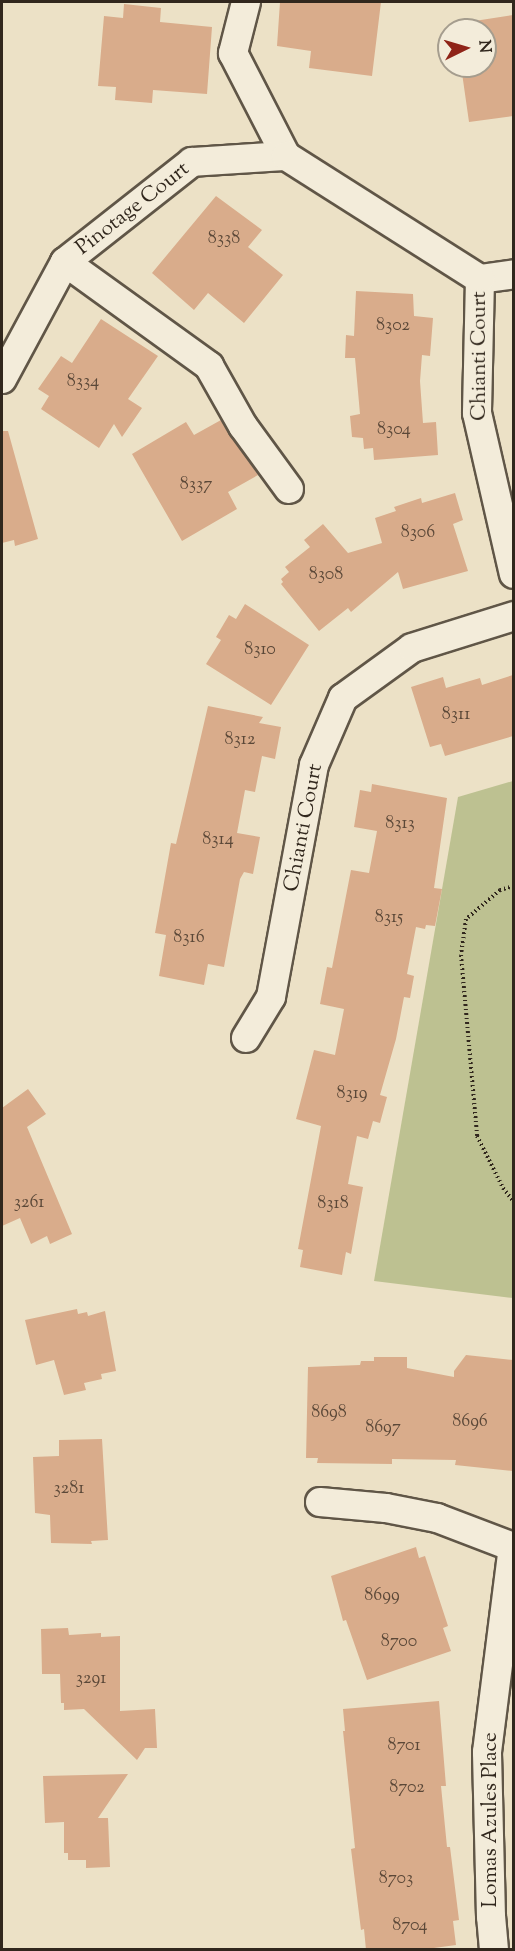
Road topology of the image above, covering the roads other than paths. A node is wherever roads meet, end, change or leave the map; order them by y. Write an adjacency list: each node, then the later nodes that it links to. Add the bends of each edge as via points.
1 (246, 2): 2 (street, via 233,53)
2 (286, 156): 3 (street, Pinotage Court, via 192,162); 5 (street)
3 (65, 262): 6 (street, Pinotage Court); 7 (street, via 208,366 243,426)
4 (513, 274): 5 (street)
5 (480, 279): 8 (street, Chianti Court, via 477,413)
6 (2, 379)
7 (289, 489)
8 (513, 574)
9 (513, 616): 10 (street, Chianti Court, via 412,648 343,698 314,765 271,997)
10 (246, 1038)
11 (320, 1502): 12 (street, via 437,1518)
12 (513, 1547): 13 (street, Lomas Azules Place, via 487,1752)
13 (494, 1950)

